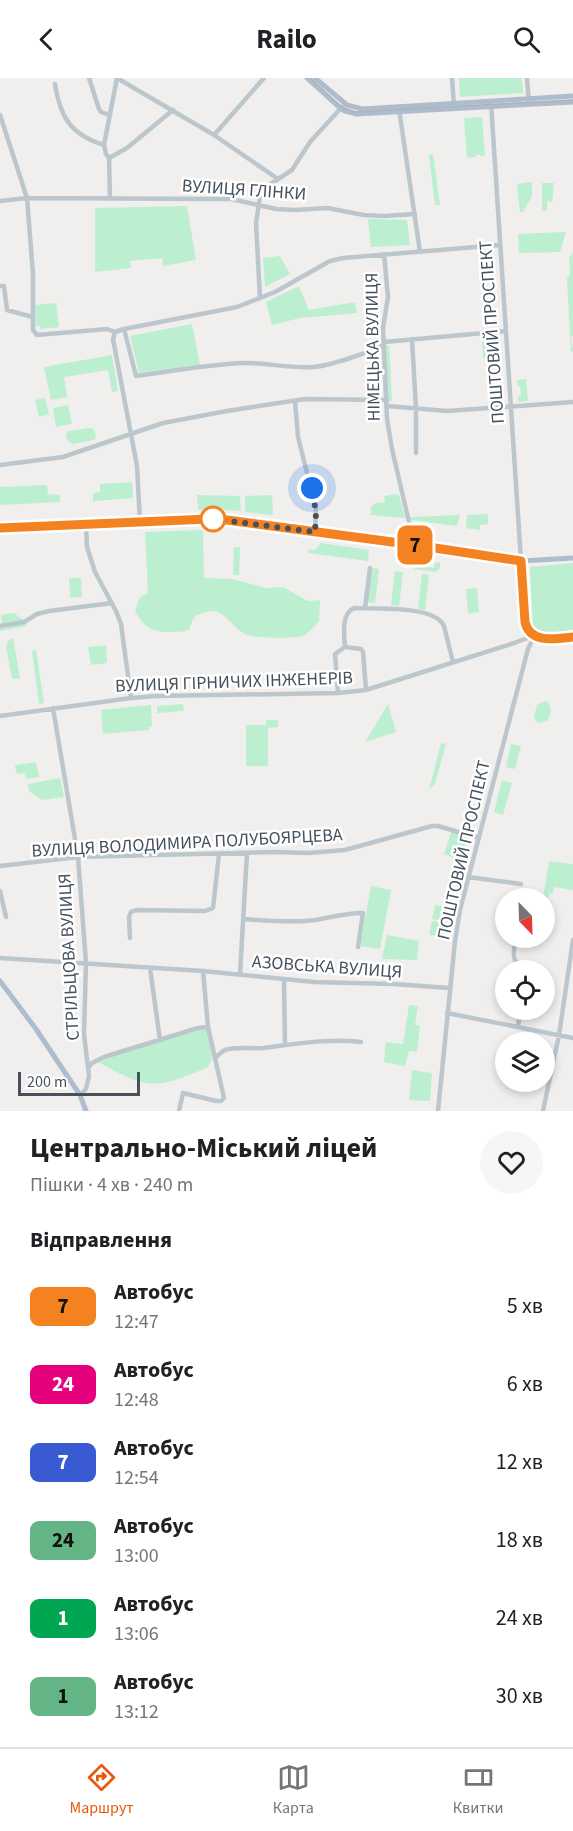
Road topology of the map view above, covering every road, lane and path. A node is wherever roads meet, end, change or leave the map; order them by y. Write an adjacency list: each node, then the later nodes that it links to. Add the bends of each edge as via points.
1 (88, 78): 18 (street, via 99,109)
2 (117, 78): 15 (street); 18 (street)
3 (264, 78): 19 (street)
4 (307, 78): 13 (main road)
5 (315, 78): 13 (main road)
6 (452, 78): 14 (street)
7 (527, 78): 10 (street)
8 (55, 84): 20 (street, via 61,110 72,129 89,141)
9 (573, 96): 10 (main road)
10 (529, 102): 11 (main road); 12 (main road)
11 (573, 102)
12 (491, 104): 14 (main road); 28 (street, ПОШТОВИЙ ПРОСПЕКТ)
13 (342, 106): 16 (main road, via 357,114); 22 (street, via 310,142 292,170)
14 (454, 107): 16 (main road)
15 (172, 110): 19 (street); 21 (street)
16 (399, 110): 27 (street)
17 (0, 114): 23 (street)
18 (109, 115): 20 (street)
19 (214, 135): 22 (street)
20 (104, 145): 21 (street)
21 (109, 158): 24 (street)
22 (278, 179): 26 (street, via 268,186)
23 (27, 198): 24 (street, ВУЛИЦЯ ГЛІНКИ); 25 (street, ВУЛИЦЯ ГЛІНКИ); 33 (street)
24 (110, 200): 26 (street, ВУЛИЦЯ ГЛІНКИ, via 223,199)
25 (0, 201)
26 (258, 205): 27 (street, ВУЛИЦЯ ГЛІНКИ, via 288,210 327,208 376,215); 32 (street)
27 (415, 214): 29 (street)
28 (500, 245): 29 (street); 35 (street, ПОШТОВИЙ ПРОСПЕКТ)
29 (420, 252): 30 (street)
30 (384, 254): 32 (street, via 330,261); 38 (street, НІМЕЦЬКА ВУЛИЦЯ, via 388,297)
31 (0, 286): 33 (street, via 4,286 7,310)
32 (260, 298): 34 (street, via 227,310)
33 (33, 318): 36 (street, via 37,335 107,329)
34 (124, 328): 36 (street); 38 (street, via 136,376 239,363 316,367)
35 (506, 331): 37 (street); 42 (street, ПОШТОВИЙ ПРОСПЕКТ)
36 (115, 332): 44 (street)
37 (412, 339): 38 (street); 43 (street)
38 (384, 344): 41 (street, НІМЕЦЬКА ВУЛИЦЯ)
39 (295, 401): 41 (street); 44 (street, via 184,418); 50 (street, via 298,437 316,509)
40 (573, 402): 42 (street)
41 (387, 403): 43 (street); 51 (street, НІМЕЦЬКА ВУЛИЦЯ, via 390,440)
42 (511, 407): 43 (street); 53 (street, ПОШТОВИЙ ПРОСПЕКТ)
43 (416, 409): 45 (street)
44 (130, 434): 46 (street, via 63,457); 47 (street, via 137,466)
45 (416, 453)
46 (0, 465)
47 (140, 522): 48 (main road); 50 (main road, via 227,520)
48 (86, 525): 49 (main road); 55 (street, via 87,547 95,572)
49 (0, 528)
50 (315, 532): 51 (main road)
51 (411, 544): 53 (main road)
52 (573, 558): 53 (main road)
53 (521, 561): 58 (main road, via 526,625)
54 (370, 568): 56 (street)
55 (112, 603): 57 (street, via 49,611); 64 (street, via 121,624)
56 (365, 608): 60 (street, via 348,612); 61 (street, via 426,613 440,619)
57 (0, 626)
58 (533, 636): 59 (main road); 61 (street, ВУЛИЦЯ ГІРНИЧИХ ІНЖЕНЕРІВ); 67 (street, ПОШТОВИЙ ПРОСПЕКТ)
59 (573, 637)
60 (345, 647): 62 (street, via 363,652); 63 (street, via 335,654)
61 (453, 662): 62 (street, ВУЛИЦЯ ГІРНИЧИХ ІНЖЕНЕРІВ)
62 (366, 690): 63 (street, ВУЛИЦЯ ГІРНИЧИХ ІНЖЕНЕРІВ)
63 (338, 693): 64 (street, ВУЛИЦЯ ГІРНИЧИХ ІНЖЕНЕРІВ)
64 (131, 698): 65 (street, ВУЛИЦЯ ГІРНИЧИХ ІНЖЕНЕРІВ)
65 (53, 708): 66 (street, ВУЛИЦЯ ГІРНИЧИХ ІНЖЕНЕРІВ); 70 (street, СТРІЛЬЦОВА ВУЛИЦЯ)
66 (0, 716)
67 (478, 838): 68 (street, ВУЛИЦЯ ВОЛОДИМИРА ПОЛУБОЯРЦЕВА, via 432,826 345,850); 72 (street, ПОШТОВИЙ ПРОСПЕКТ)
68 (247, 853): 69 (street, ВУЛИЦЯ ВОЛОДИМИРА ПОЛУБОЯРЦЕВА); 76 (street)
69 (219, 854): 70 (street, ВУЛИЦЯ ВОЛОДИМИРА ПОЛУБОЯРЦЕВА); 77 (street, via 213,908 136,910 129,917)
70 (78, 857): 71 (street, ВУЛИЦЯ ВОЛОДИМИРА ПОЛУБОЯРЦЕВА); 81 (street, СТРІЛЬЦОВА ВУЛИЦЯ)
71 (0, 866)
72 (468, 877): 73 (street); 87 (street, ПОШТОВИЙ ПРОСПЕКТ)
73 (521, 884)
74 (0, 891): 75 (street)
75 (6, 917)
76 (244, 919): 79 (street, via 297,921 363,913); 84 (street)
77 (130, 938)
78 (573, 940): 92 (street)
79 (358, 947)
80 (0, 958): 81 (street, АЗОВСЬКА ВУЛИЦЯ)
81 (86, 963): 82 (street, АЗОВСЬКА ВУЛИЦЯ); 98 (street, СТРІЛЬЦОВА ВУЛИЦЯ, via 84,1034)
82 (150, 968): 83 (street, АЗОВСЬКА ВУЛИЦЯ); 94 (street)
83 (203, 971): 84 (street, АЗОВСЬКА ВУЛИЦЯ); 91 (street)
84 (240, 974): 85 (street, АЗОВСЬКА ВУЛИЦЯ)
85 (284, 980): 87 (street, АЗОВСЬКА ВУЛИЦЯ); 96 (street)
86 (0, 981): 99 (main road)
87 (450, 988): 88 (street, ПОШТОВИЙ ПРОСПЕКТ)
88 (447, 1013): 90 (street); 102 (street, ПОШТОВИЙ ПРОСПЕКТ)
89 (519, 1020): 90 (street)
90 (518, 1026): 92 (street)
91 (208, 1027): 94 (street); 97 (street)
92 (559, 1035): 93 (street); 103 (street)
93 (573, 1038)
94 (160, 1040): 98 (street, via 104,1057)
95 (361, 1042): 96 (street)
96 (285, 1045): 97 (street, via 226,1050)
97 (215, 1059): 101 (street, via 224,1098 216,1101 183,1093)
98 (89, 1068): 99 (street, СТРІЛЬЦОВА ВУЛИЦЯ, via 88,1084)
99 (80, 1095): 100 (main road)
100 (86, 1111)
101 (179, 1111)
102 (438, 1111)
103 (543, 1111)

